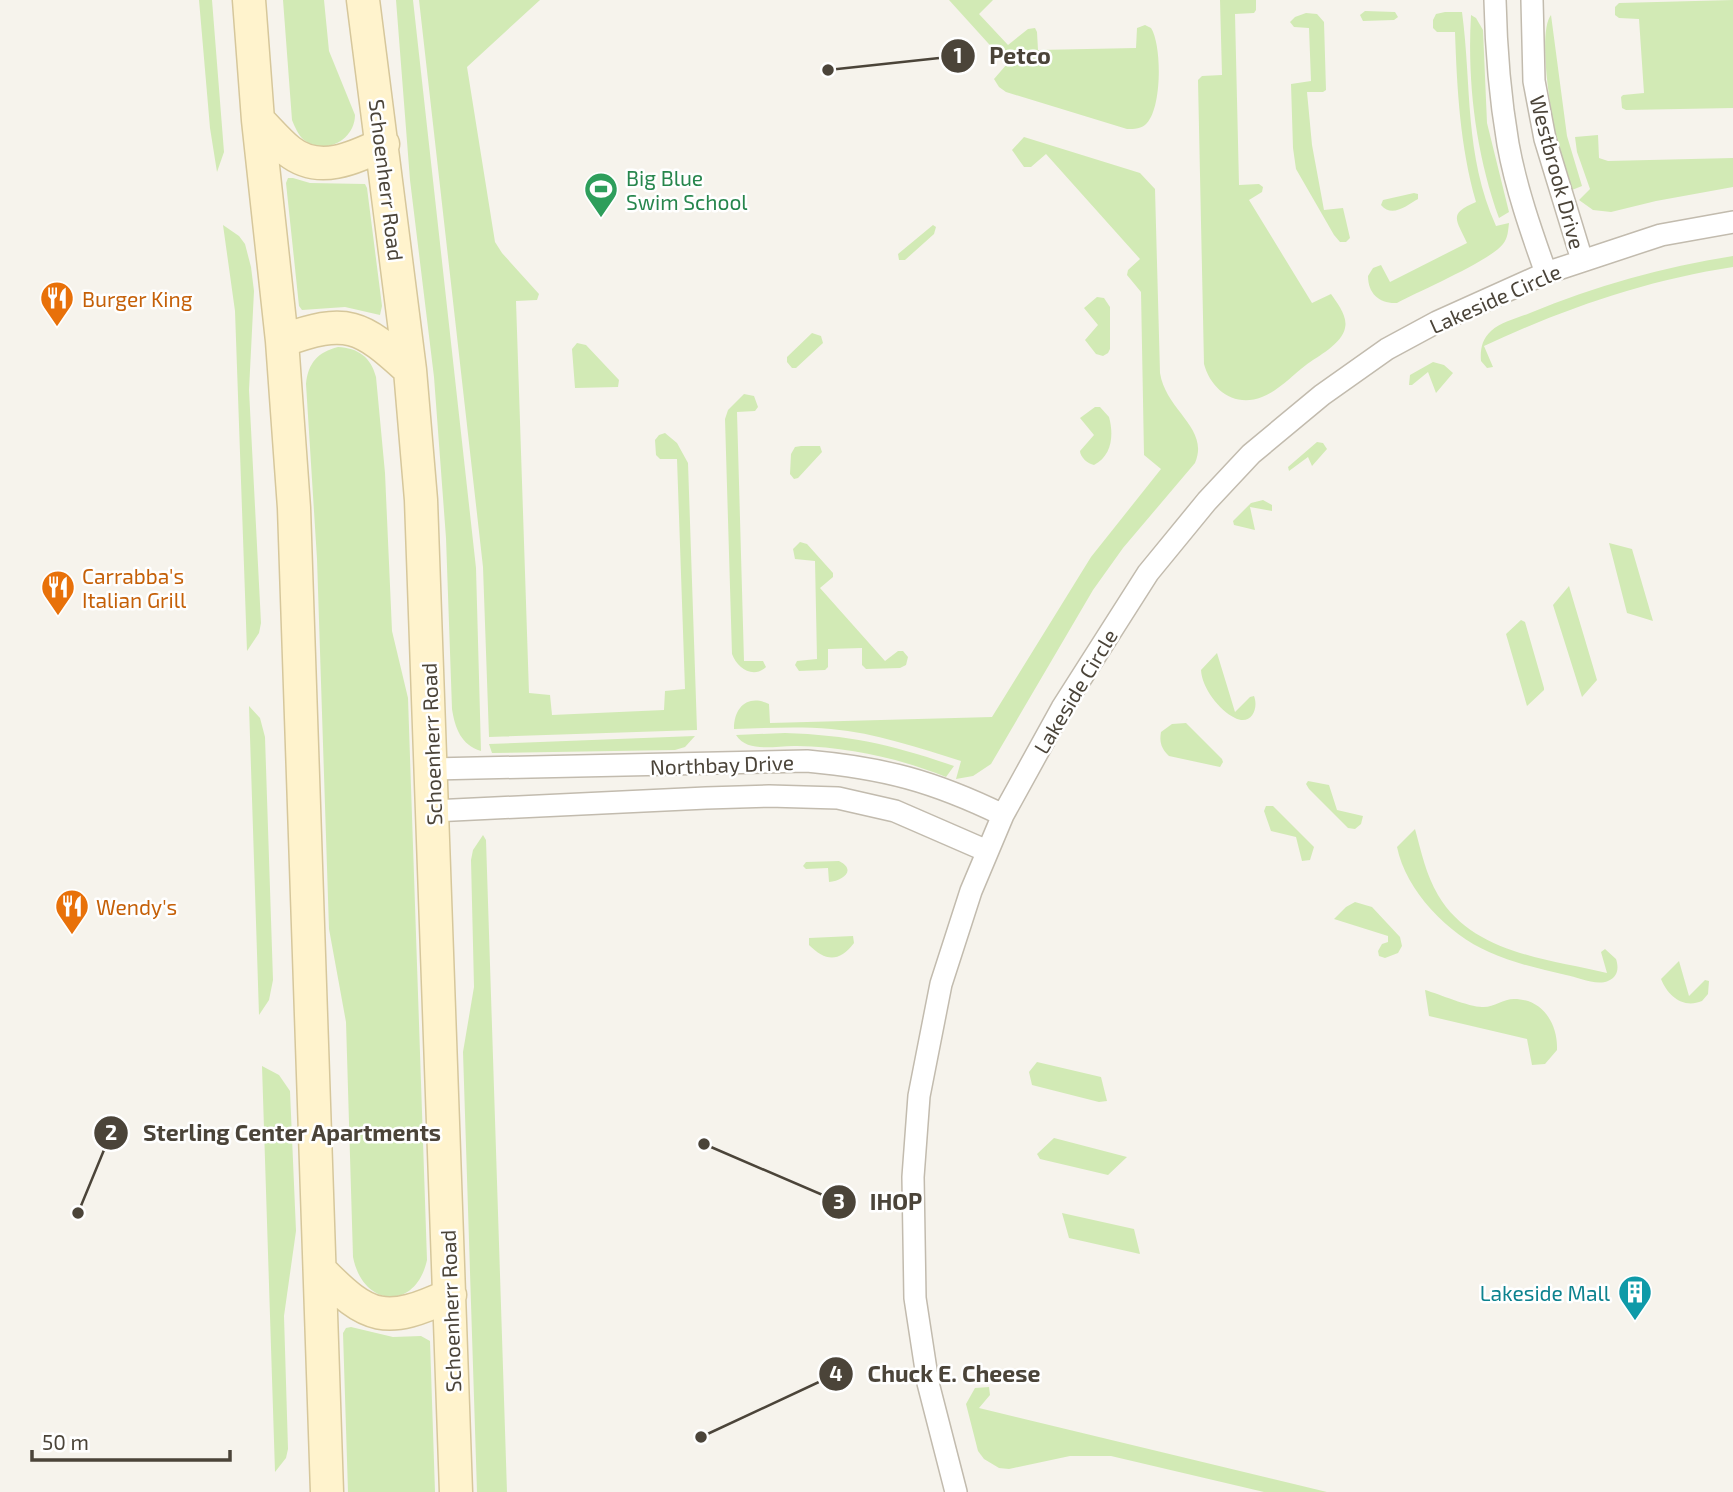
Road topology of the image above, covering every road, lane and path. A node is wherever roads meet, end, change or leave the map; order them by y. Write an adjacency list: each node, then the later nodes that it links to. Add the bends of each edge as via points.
1 (249, 0): 5 (main road)
2 (363, 0): 6 (main road, Schoenherr Road)
3 (1495, 0): 9 (street, Westbrook Drive, via 1508,145)
4 (1532, 0): 8 (street, Westbrook Drive, via 1534,81 1545,139)
5 (258, 120): 6 (main road, via 290,152 317,163 335,163); 10 (main road)
6 (383, 144): 11 (main road, Schoenherr Road)
7 (1733, 222): 8 (street, Lakeside Circle, via 1661,235)
8 (1582, 260): 9 (street, Lakeside Circle)
9 (1546, 273): 14 (street, Lakeside Circle, via 1387,349 1251,454 1148,573 1062,708)
10 (282, 341): 11 (main road, via 346,328 373,338); 16 (main road, via 295,536)
11 (410, 370): 12 (main road, Schoenherr Road, via 421,500)
12 (432, 769): 13 (main road, Schoenherr Road); 14 (street, Northbay Drive, via 820,762 907,776)
13 (433, 811): 15 (street, Northbay Drive, via 706,798 838,798 895,811); 17 (main road, Schoenherr Road)
14 (1003, 816): 15 (street, Lakeside Circle)
15 (987, 851): 20 (street, Lakeside Circle, via 938,995 919,1096 913,1177 918,1320 928,1383)
16 (320, 1270): 17 (main road, via 355,1304 372,1311 406,1314); 18 (main road)
17 (450, 1295): 19 (main road, Schoenherr Road)
18 (327, 1492)
19 (456, 1492)
20 (956, 1492)

